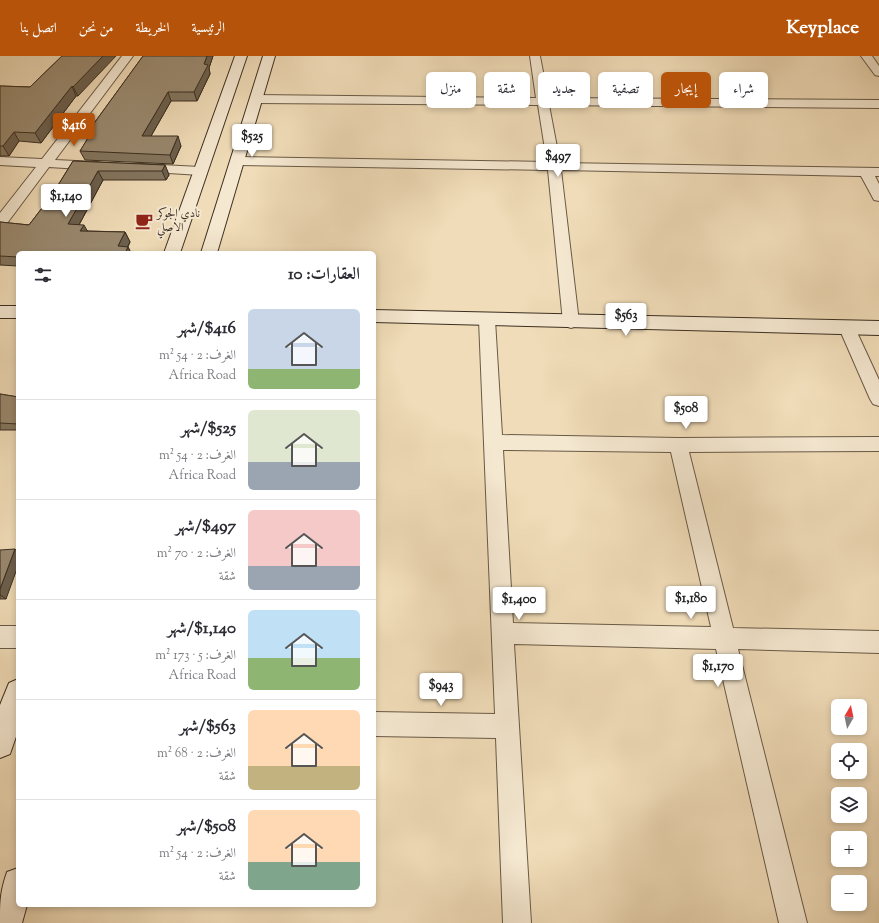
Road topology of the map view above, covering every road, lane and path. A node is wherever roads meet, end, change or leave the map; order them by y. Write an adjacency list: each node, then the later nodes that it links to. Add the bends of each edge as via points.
1 (128, 56): 15 (street)
2 (240, 56): 19 (street)
3 (269, 56): 8 (street)
4 (535, 56): 7 (street)
5 (866, 56): 6 (street)
6 (879, 73)
7 (538, 75)
8 (256, 99): 9 (street); 14 (street)
9 (538, 100)
10 (590, 101): 11 (street)
11 (879, 104)
12 (543, 108): 17 (street)
13 (0, 161): 15 (street)
14 (237, 161): 17 (street); 24 (street)
15 (46, 163): 16 (street); 22 (street)
16 (108, 166)
17 (554, 166): 20 (street); 29 (street)
18 (131, 168): 19 (street)
19 (200, 171): 23 (street)
20 (873, 172): 21 (street)
21 (879, 197)
22 (0, 223)
23 (173, 251)
24 (210, 251)
25 (0, 312): 26 (street)
26 (16, 312)
27 (376, 316): 28 (street)
28 (487, 320): 29 (street); 33 (street)
29 (571, 322): 30 (street)
30 (847, 328): 31 (street); 32 (street)
31 (879, 328)
32 (879, 399)
33 (493, 442): 35 (street); 36 (street)
34 (879, 444): 35 (street)
35 (678, 445): 39 (street)
36 (502, 633): 39 (street); 43 (street)
37 (0, 637): 38 (street)
38 (16, 637)
39 (723, 638): 40 (street); 48 (street)
40 (879, 642)
41 (16, 698): 44 (street)
42 (376, 724): 43 (street)
43 (507, 726): 47 (street)
44 (0, 744)
45 (16, 890): 46 (street)
46 (6, 923)
47 (517, 923)
48 (793, 923)

